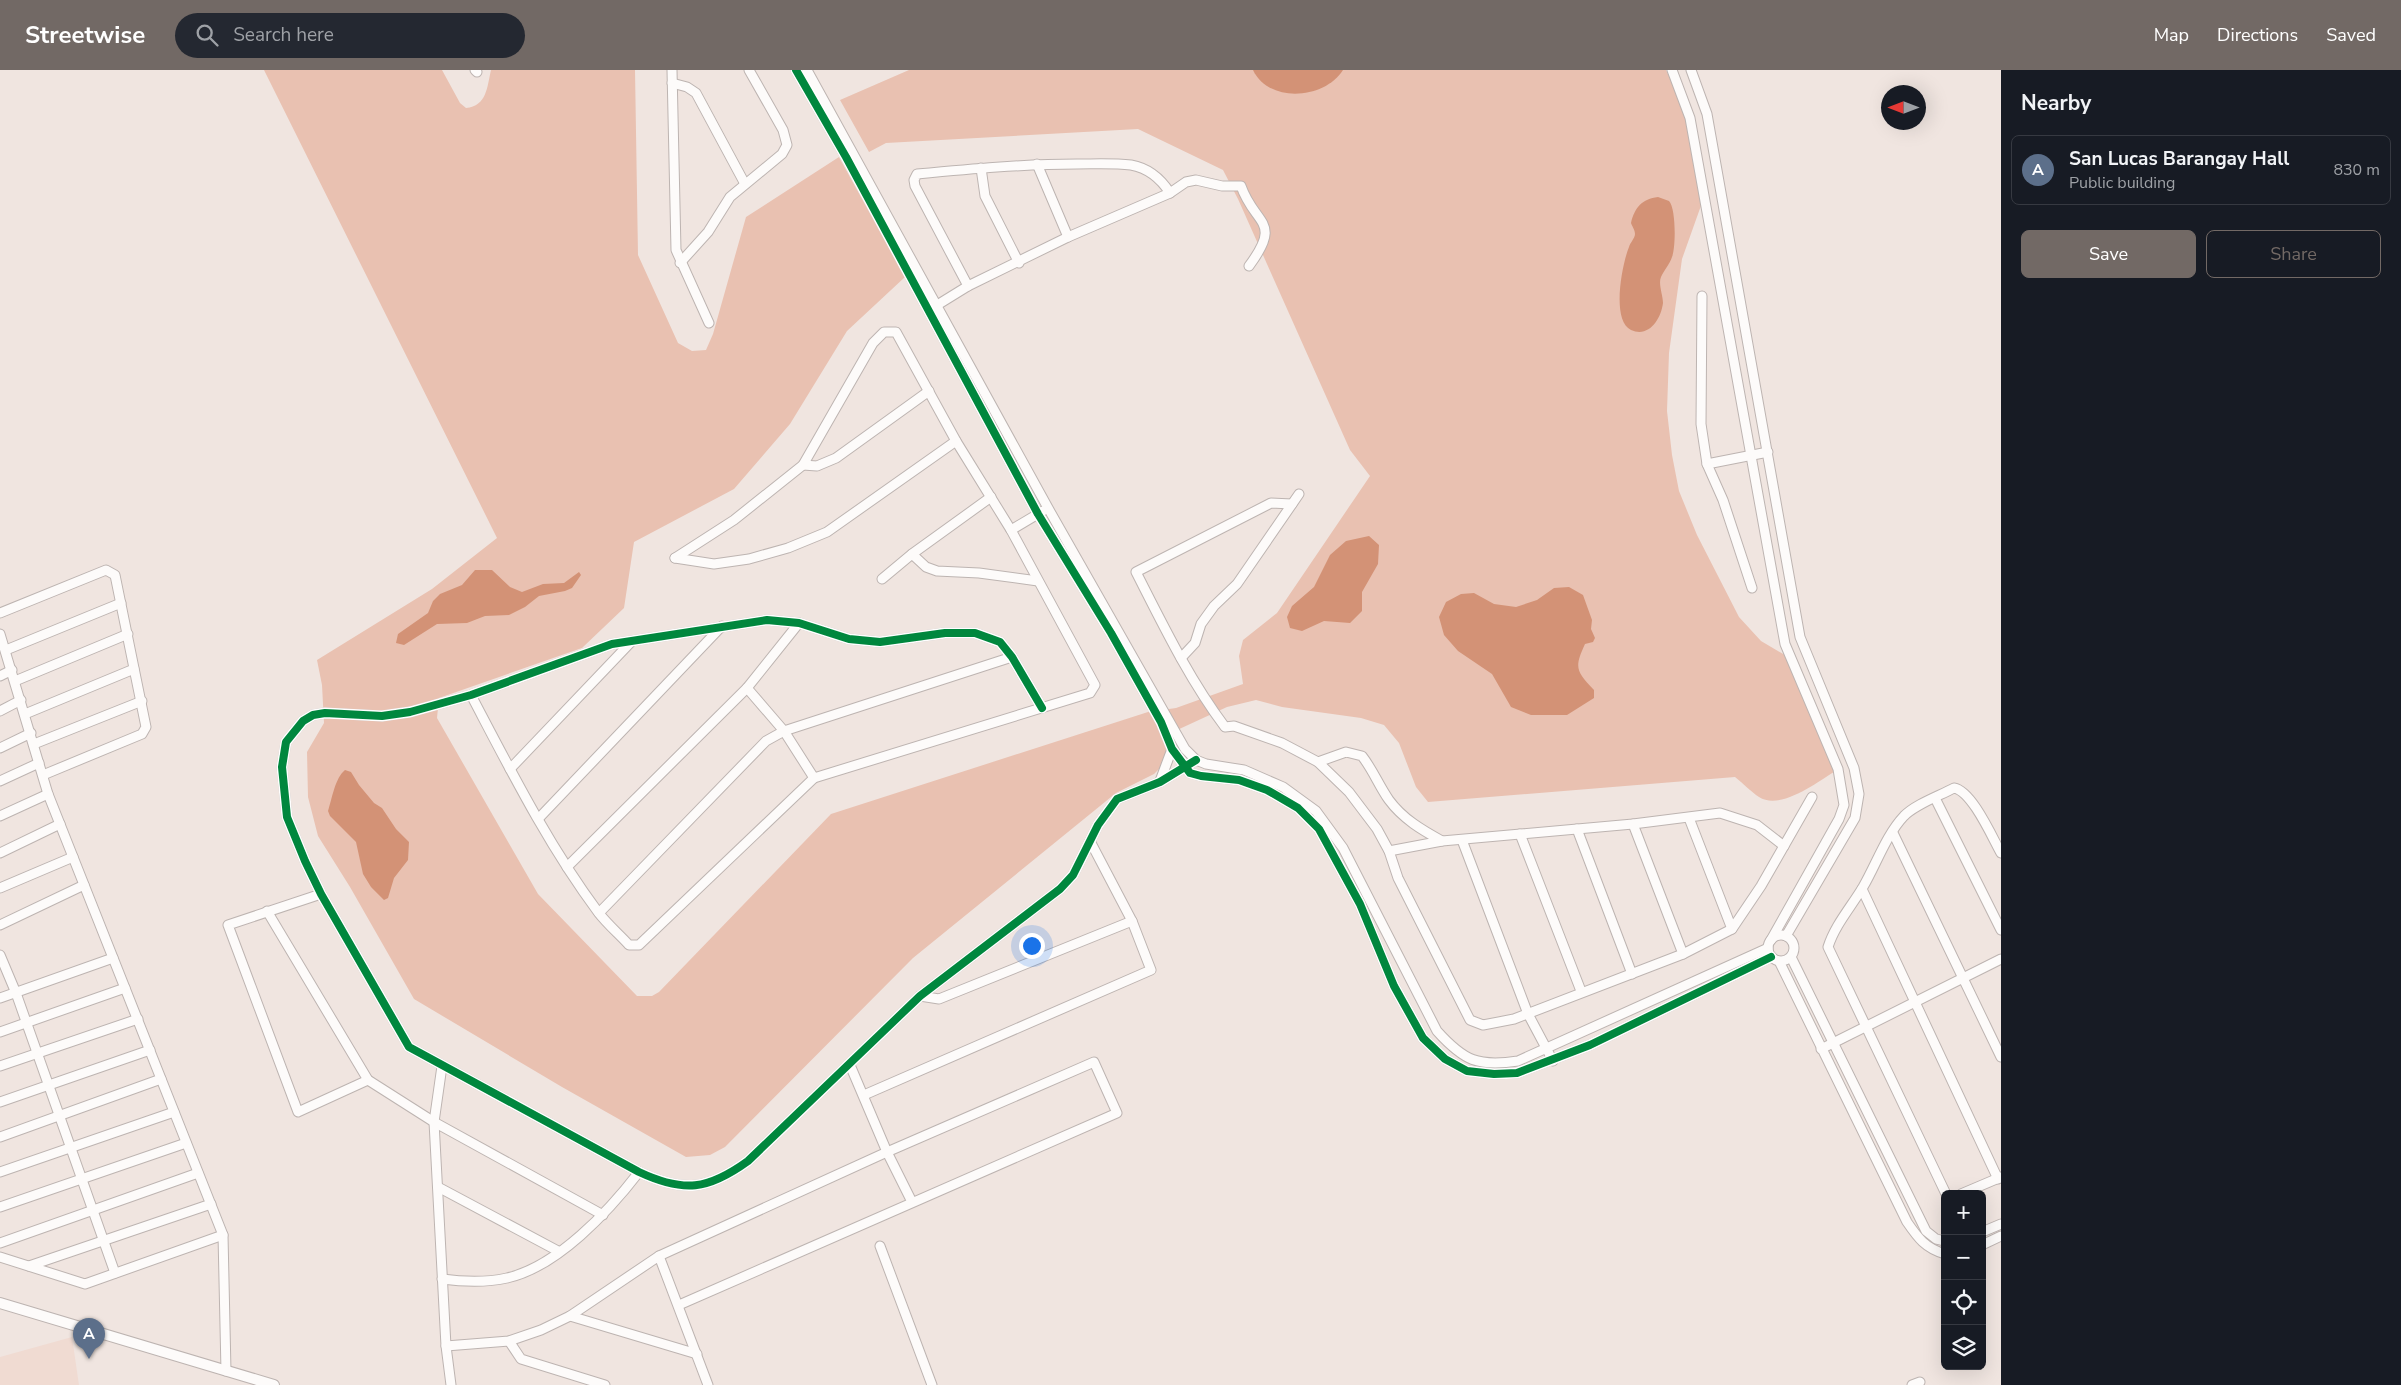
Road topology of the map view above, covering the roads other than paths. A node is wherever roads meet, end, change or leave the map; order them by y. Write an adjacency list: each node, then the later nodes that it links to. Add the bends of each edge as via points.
1 (672, 70): 7 (street)
2 (749, 70): 10 (street, via 783,130 787,145 782,154)
3 (796, 70): 19 (street)
4 (807, 70): 18 (street)
5 (1672, 70): 24 (street, via 1690,118)
6 (1691, 70): 23 (street, via 1707,114)
7 (672, 83): 10 (street, via 696,93); 13 (street, via 676,250)
8 (1036, 164): 9 (street); 11 (street, via 1132,166 1162,181); 12 (street)
9 (980, 168): 14 (street, via 985,196); 16 (street, via 917,174 914,180)
10 (745, 184): 13 (street, via 730,198 708,232)
11 (1170, 193): 12 (street); 15 (street, via 1186,182 1196,180 1222,186 1241,186 1266,231 1264,244)
12 (1068, 237): 14 (street)
13 (680, 263): 20 (street)
14 (1019, 263): 16 (street)
15 (1249, 266)
16 (968, 286): 18 (street)
17 (1702, 296): 25 (street, via 1701,424)
18 (938, 304): 19 (street); 30 (street)
19 (928, 311): 31 (street)
20 (709, 323)
21 (929, 391): 22 (street); 26 (street, via 836,458 817,466); 26 (street, via 896,332 884,332 873,342)
22 (956, 441): 26 (street, via 827,532 749,559 714,564 675,558 734,520); 28 (street)
23 (1768, 452): 24 (street); 102 (street, via 1800,637 1854,768 1859,794 1854,818)
24 (1752, 457): 25 (street); 103 (street, via 1785,644 1838,770 1844,804 1840,819)
25 (1707, 464): 36 (street, via 1723,500)
26 (803, 465)
27 (1299, 494): 29 (street)
28 (991, 497): 32 (street); 33 (street)
29 (1292, 504): 46 (street, via 1237,584 1201,624 1195,643); 46 (street, via 1271,503 1136,572)
30 (1048, 508): 31 (street); 63 (street, via 1185,749)
31 (1038, 514): 32 (street); 62 (street, via 1111,634 1161,722)
32 (1011, 530): 35 (street)
33 (912, 554): 34 (street); 35 (street, via 926,567 937,571 979,572)
34 (882, 579)
35 (1038, 581): 55 (street, via 1095,682 1090,692)
36 (1752, 588)
37 (120, 603): 38 (street, via 115,575 106,570); 41 (street); 44 (street)
38 (0, 613)
39 (799, 623): 40 (street, via 767,620); 45 (street, via 849,639 880,642 945,633 975,634 1000,642); 51 (street)
40 (722, 626): 43 (street); 76 (street)
41 (128, 634): 47 (street); 50 (street)
42 (0, 635): 44 (street)
43 (632, 641): 52 (street, via 612,644); 67 (street)
44 (6, 650): 48 (street)
45 (1012, 657): 55 (street); 58 (street)
46 (1180, 658): 64 (street, via 1225,727 1234,726 1282,743)
47 (134, 669): 54 (street); 57 (street)
48 (12, 670): 49 (street); 50 (street)
49 (0, 676)
50 (15, 681): 53 (street)
51 (747, 688): 58 (street); 91 (street)
52 (471, 695): 67 (street); 95 (street, via 410,712 382,716 313,715 303,721 286,742 282,767 287,817)
53 (21, 700): 56 (street); 57 (street)
54 (142, 701): 60 (street); 68 (street, via 146,727 142,734)
55 (1042, 708): 69 (street)
56 (0, 711)
57 (25, 714): 59 (street)
58 (784, 731): 69 (street); 97 (street, via 766,741)
59 (31, 733): 60 (street); 61 (street)
60 (34, 744): 65 (street)
61 (0, 748)
62 (1172, 749): 66 (street); 71 (street)
63 (1196, 760): 66 (street); 125 (street, via 1263,777 1301,798 1316,811 1343,848 1436,1031 1452,1049 1471,1060 1493,1065 1518,1061)
64 (1318, 762): 85 (street, via 1346,752 1362,756 1400,813); 87 (street, via 1349,792 1377,829)
65 (39, 763): 68 (street); 70 (street)
66 (1185, 768): 71 (street); 128 (street, via 1201,776 1239,780 1266,790 1298,808 1319,829 1360,904 1394,986 1423,1038 1445,1059 1467,1071 1494,1074 1517,1073)
67 (510, 769): 76 (street)
68 (43, 775): 72 (street)
69 (814, 778): 97 (street, via 639,945 629,945)
70 (0, 781)
71 (1160, 782): 84 (street, via 1117,799)
72 (48, 794): 75 (street); 78 (street)
73 (1812, 797): 86 (street)
74 (1935, 798): 81 (street, via 1904,816); 89 (street, via 1954,788 1960,789 1974,804); 101 (street)
75 (0, 816)
76 (539, 818): 91 (street)
77 (1689, 818): 79 (street); 86 (street, via 1720,813 1757,825); 100 (street)
78 (60, 824): 88 (street); 90 (street)
79 (1633, 824): 80 (street); 104 (street)
80 (1577, 828): 82 (street); 109 (street)
81 (1892, 833): 94 (street); 110 (street)
82 (1520, 834): 83 (street); 112 (street)
83 (1462, 840): 85 (street); 117 (street)
84 (1090, 841): 98 (street); 114 (street, via 1073,875 1060,890)
85 (1442, 841): 87 (street)
86 (1784, 846): 100 (street)
87 (1388, 851): 117 (street, via 1398,878 1470,1020 1483,1025)
88 (0, 852)
89 (2001, 853)
90 (73, 856): 92 (street); 93 (street)
91 (567, 868): 97 (street)
92 (84, 886): 99 (street); 107 (street)
93 (0, 888)
94 (1862, 889): 116 (street); 120 (street, via 1832,935 1828,948)
95 (322, 894): 96 (street); 131 (street, via 409,1047)
96 (268, 911): 133 (street); 133 (street, via 228,925 298,1112)
97 (599, 913)
98 (1132, 921): 114 (street, via 939,998); 135 (street, via 1151,970)
99 (0, 925)
100 (1732, 929): 104 (street)
101 (2001, 930)
102 (1786, 936): 103 (street, via 1778,936); 106 (street, via 1794,949)
103 (1772, 952): 106 (street); 123 (street); 125 (street); 128 (street)
104 (1683, 954): 109 (street)
105 (0, 955): 113 (street)
106 (1791, 957): 122 (street)
107 (113, 958): 111 (street); 113 (street)
108 (2001, 959): 110 (street)
109 (1632, 974): 112 (street)
110 (1964, 978): 116 (street); 127 (street)
111 (125, 988): 118 (street); 119 (street)
112 (1581, 991): 117 (street)
113 (16, 993): 115 (street); 119 (street)
114 (920, 996): 129 (street)
115 (0, 998)
116 (1915, 1002): 120 (street); 147 (street)
117 (1528, 1014): 125 (street)
118 (138, 1019): 124 (street); 126 (street)
119 (26, 1023): 121 (street); 126 (street)
120 (1865, 1025): 122 (street); 150 (street)
121 (0, 1032)
122 (1833, 1042): 123 (street); 161 (street, via 1926,1231)
123 (1820, 1049): 167 (street, via 1906,1222 1921,1242)
124 (150, 1050): 132 (street); 134 (street)
125 (1546, 1050): 128 (street)
126 (37, 1054): 130 (street); 134 (street)
127 (2001, 1058)
128 (1553, 1061)
129 (850, 1065): 135 (street); 145 (street, via 748,1161 726,1177 708,1184 686,1186 663,1183)
130 (0, 1066)
131 (442, 1066): 139 (street); 145 (street)
132 (161, 1079): 137 (street); 138 (street)
133 (368, 1080): 139 (street)
134 (49, 1085): 136 (street); 138 (street)
135 (864, 1095): 143 (street)
136 (0, 1102)
137 (174, 1112): 141 (street); 142 (street)
138 (59, 1116): 140 (street); 142 (street)
139 (434, 1122): 149 (street); 156 (street)
140 (0, 1137)
141 (186, 1143): 146 (street); 148 (street)
142 (71, 1148): 144 (street); 148 (street)
143 (887, 1152): 152 (street); 152 (street, via 1094,1062 1117,1113); 168 (street)
144 (0, 1172)
145 (638, 1172): 156 (street)
146 (198, 1173): 153 (street); 155 (street)
147 (1999, 1178): 151 (street)
148 (82, 1179): 154 (street); 155 (street)
149 (438, 1187): 166 (street); 172 (street)
150 (1944, 1190)
151 (1970, 1190)
152 (912, 1202): 174 (street)
153 (211, 1204): 159 (street); 162 (street)
154 (0, 1207)
155 (93, 1210): 162 (street); 163 (street)
156 (603, 1215): 166 (street)
157 (2001, 1224): 158 (street)
158 (1986, 1230)
159 (223, 1236): 171 (street); 179 (street)
160 (2001, 1236): 164 (street)
161 (1941, 1240)
162 (104, 1241): 170 (street); 171 (street)
163 (0, 1242)
164 (1986, 1242)
165 (880, 1246): 184 (street)
166 (558, 1251): 172 (street, via 538,1266 508,1278 472,1282)
167 (1941, 1253)
168 (659, 1256): 174 (street); 175 (street)
169 (0, 1257): 170 (street)
170 (29, 1266): 171 (street, via 85,1284)
171 (115, 1273)
172 (442, 1279): 177 (street)
173 (0, 1303): 179 (main road)
174 (679, 1305): 178 (street)
175 (570, 1316): 176 (street); 178 (street)
176 (509, 1341): 177 (street); 182 (street, via 521,1359)
177 (446, 1346): 181 (street)
178 (697, 1354): 183 (street)
179 (226, 1371): 180 (main road)
180 (273, 1385)
181 (451, 1385)
182 (605, 1385)
183 (708, 1385)
184 (932, 1385)

